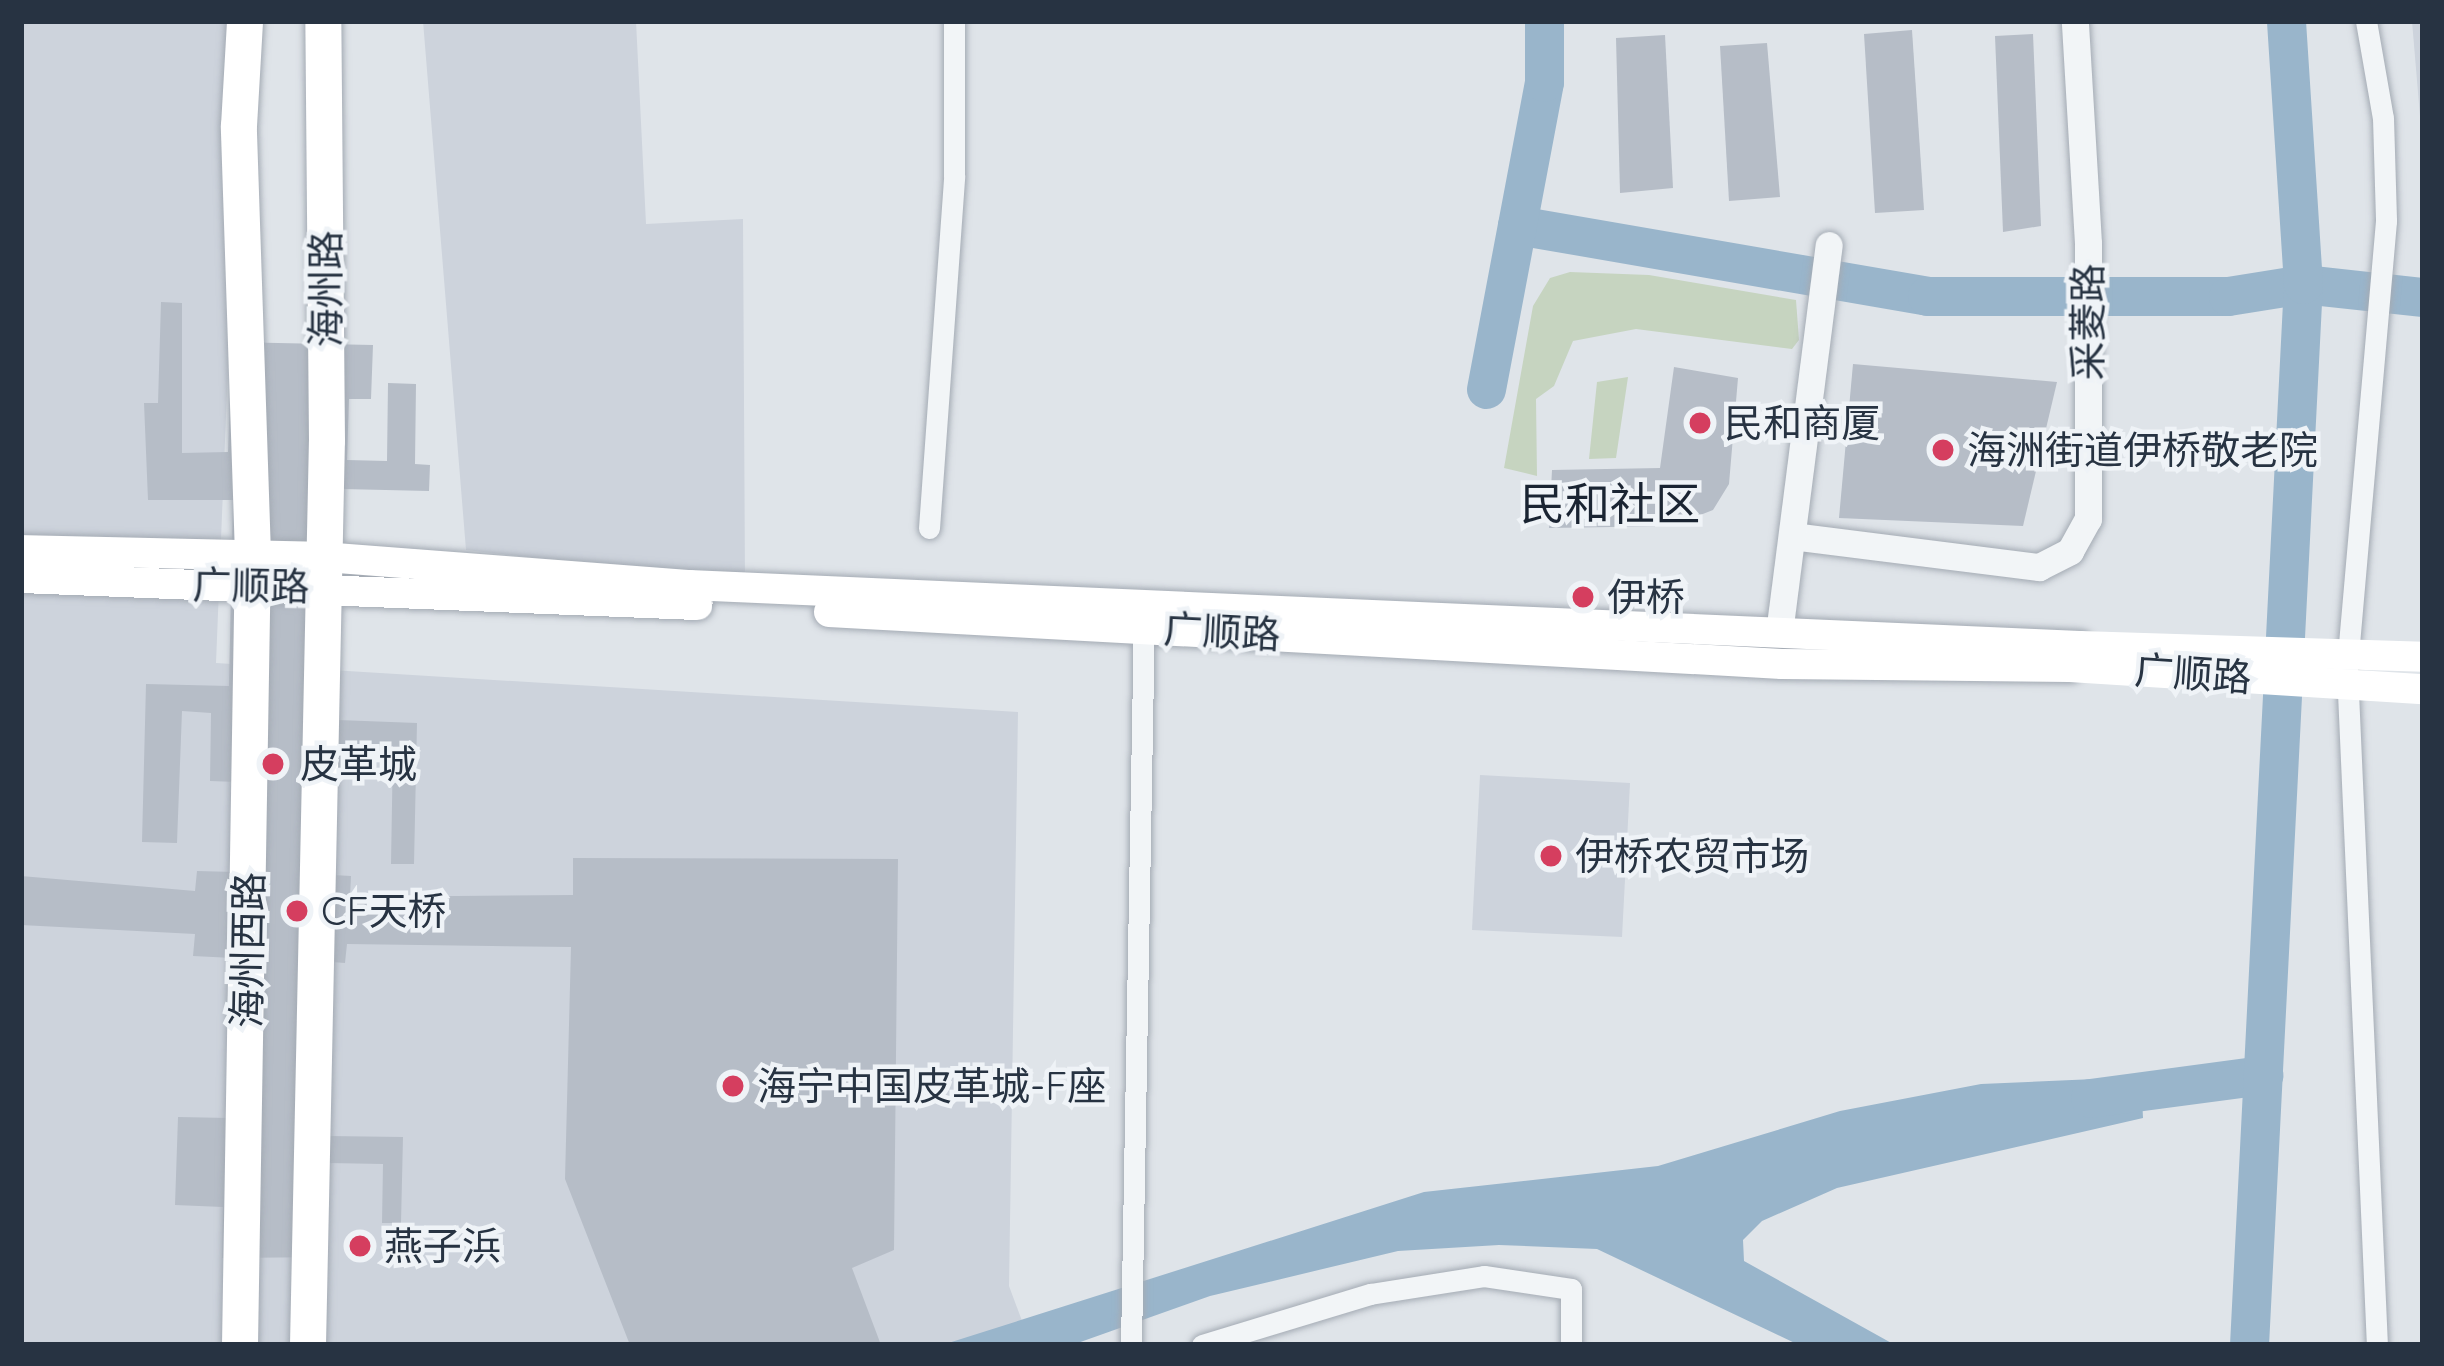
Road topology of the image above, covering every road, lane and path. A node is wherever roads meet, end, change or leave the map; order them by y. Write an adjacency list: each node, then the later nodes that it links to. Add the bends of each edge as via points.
1 (245, 21): 10 (highway, 海州路, via 239,126)
2 (323, 21): 11 (highway, 海州路)
3 (954, 21): 7 (street, via 955,176)
4 (2075, 21): 8 (street, 采菱路, via 2088,243 2088,519 2070,551 2039,567)
5 (2366, 21): 23 (street, via 2383,118 2386,220 2347,670)
6 (1828, 245): 8 (street)
7 (928, 528)
8 (1792, 536): 14 (street)
9 (21, 550): 10 (main road, 广顺路)
10 (252, 572): 11 (main road, 广顺路); 12 (main road, 广顺路); 18 (highway, 海州西路)
11 (324, 573): 13 (main road, 广顺路, via 689,585); 19 (highway, 海州西路)
12 (21, 578)
13 (1144, 616): 14 (main road, 广顺路); 15 (main road, 广顺路, via 1782,664); 20 (street)
14 (1779, 632): 15 (main road, 广顺路)
15 (2075, 656): 16 (main road, bridge); 17 (main road, 广顺路, bridge)
16 (2423, 657)
17 (2423, 689)
18 (240, 1345)
19 (308, 1345)
20 (1131, 1345)
21 (1202, 1345): 22 (street, via 1370,1294 1484,1276 1570,1289)
22 (1571, 1345)
23 (2377, 1345)

